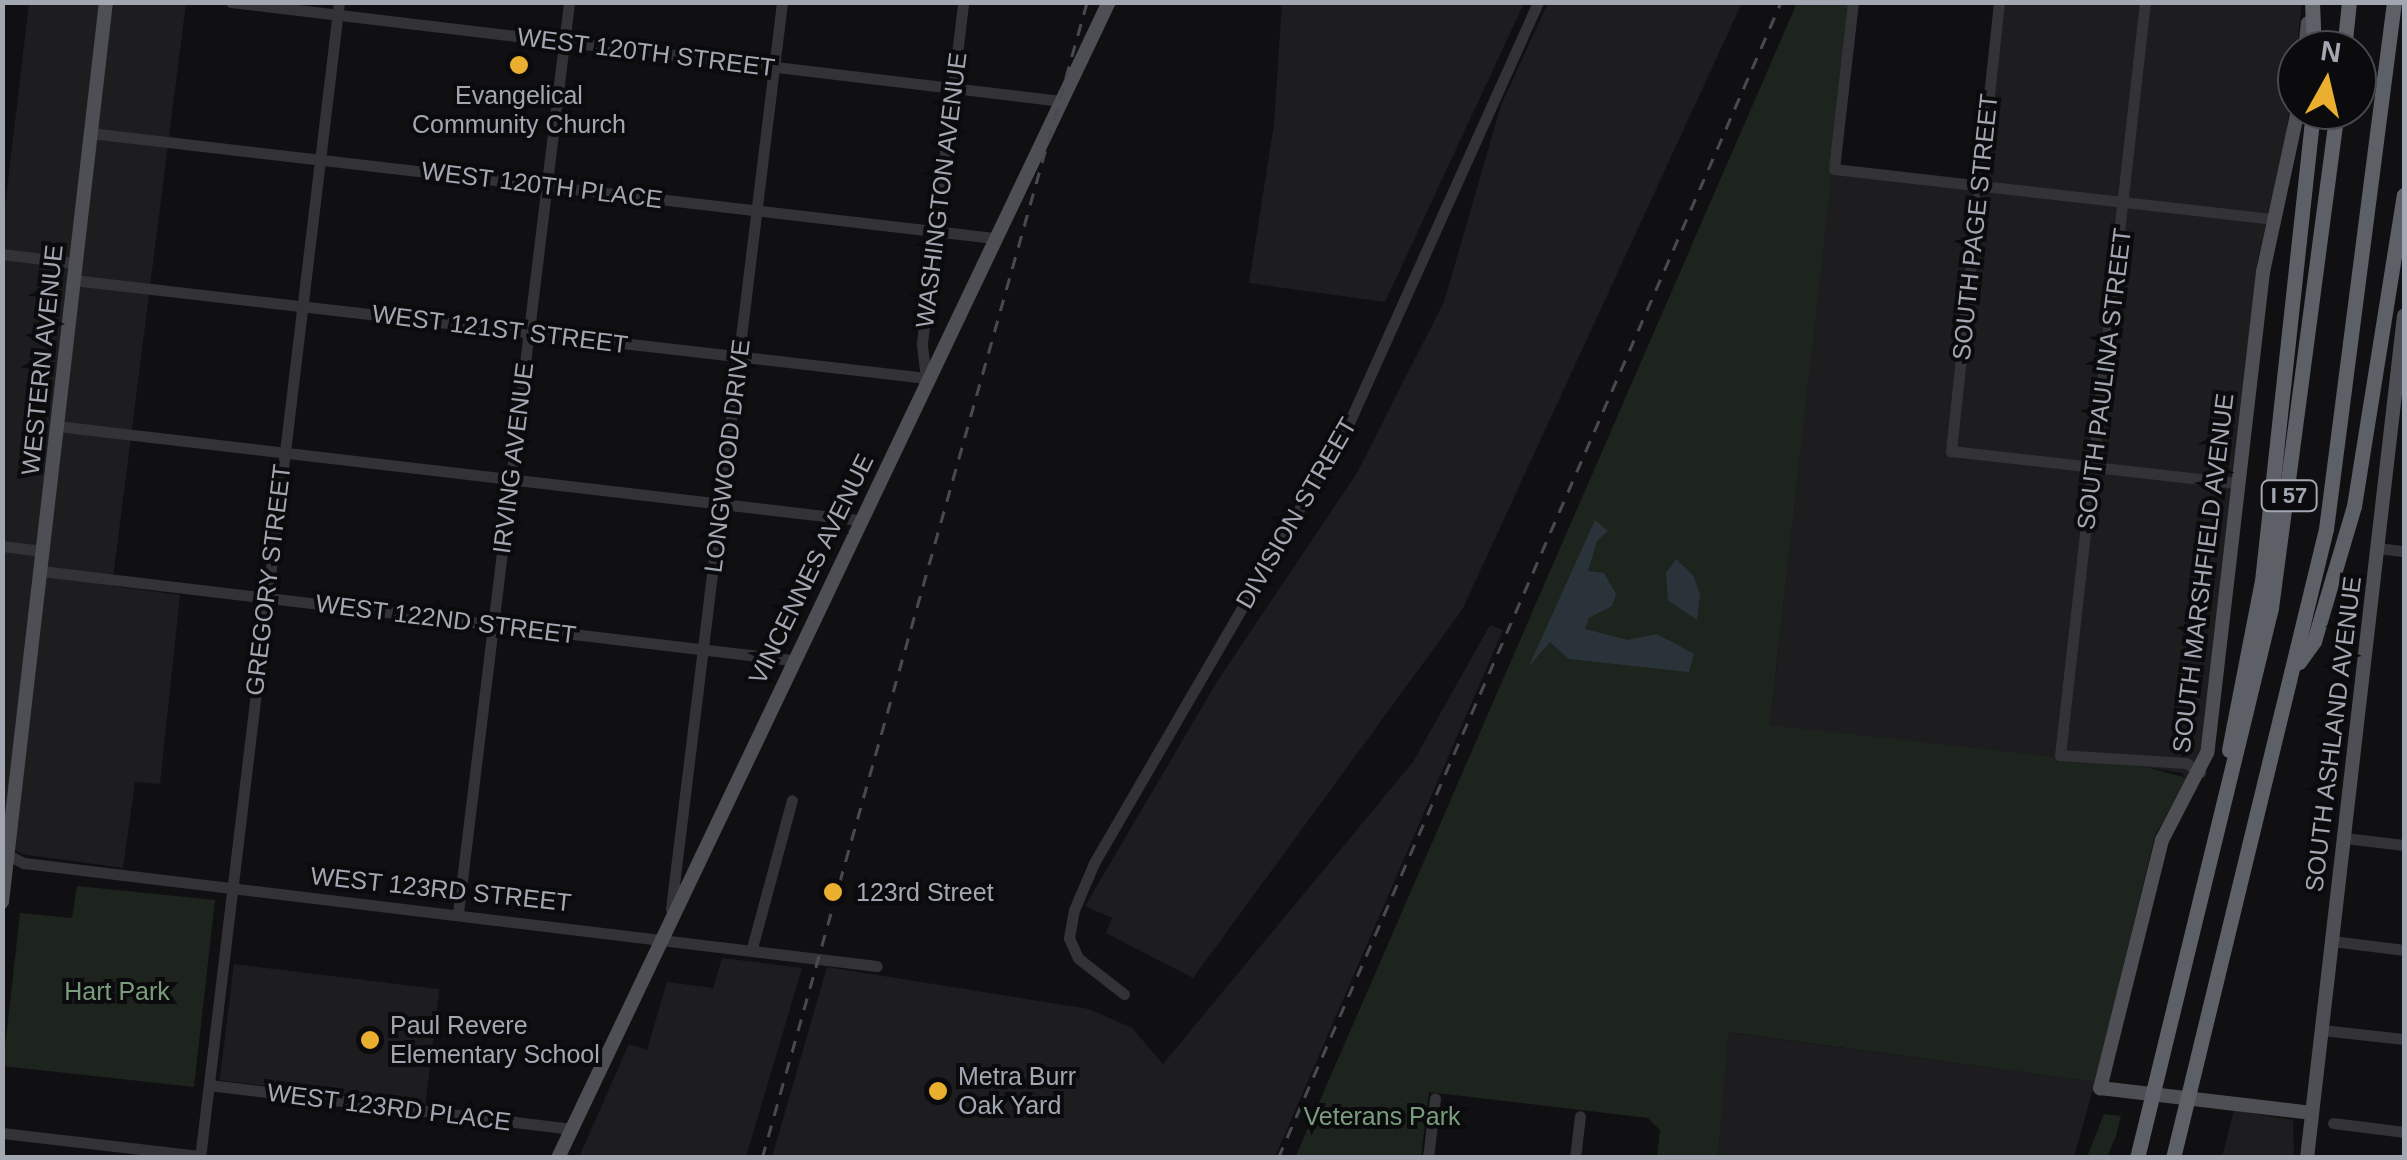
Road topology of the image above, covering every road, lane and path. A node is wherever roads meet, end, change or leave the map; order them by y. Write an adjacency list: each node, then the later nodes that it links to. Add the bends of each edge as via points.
1 (106, 2): 25 (main road, WESTERN AVENUE)
2 (231, 2): 14 (street, WEST 120TH STREET)
3 (569, 2): 18 (street, IRVING AVENUE)
4 (782, 2): 19 (street, LONGWOOD DRIVE)
5 (963, 2): 20 (street, WASHINGTON AVENUE)
6 (1109, 2): 21 (main road, VINCENNES AVENUE)
7 (1538, 2): 75 (street, DIVISION STREET, via 1348,424 1094,862 1068,938 1078,958)
8 (1854, 2): 28 (street, via 1834,169)
9 (1999, 2): 28 (street, SOUTH PAGE STREET)
10 (2145, 2): 30 (street, SOUTH PAULINA STREET)
11 (2311, 2): 15 (main road); 16 (highway)
12 (2349, 2): 17 (highway)
13 (2394, 2): 59 (highway, I 57, via 2338,457)
14 (338, 9): 18 (street, WEST 120TH STREET); 26 (street, GREGORY STREET)
15 (2308, 30)
16 (2313, 30)
17 (2346, 30)
18 (564, 42): 19 (street, WEST 120TH STREET); 27 (street, IRVING AVENUE)
19 (774, 67): 20 (street, WEST 120TH STREET); 31 (street, LONGWOOD DRIVE)
20 (953, 88): 21 (street, WEST 120TH STREET); 33 (street, WASHINGTON AVENUE)
21 (1061, 101): 34 (main road, VINCENNES AVENUE)
22 (2294, 130): 32 (main road, SOUTH MARSHFIELD AVENUE)
23 (2310, 130): 65 (highway, via 2262,581)
24 (2334, 130): 65 (highway, I 57, via 2279,566)
25 (90, 133): 26 (street, WEST 120TH PLACE); 36 (main road, WESTERN AVENUE)
26 (320, 158): 27 (street, WEST 120TH PLACE); 38 (street, GREGORY STREET)
27 (547, 185): 31 (street, WEST 120TH PLACE); 40 (street, IRVING AVENUE)
28 (1980, 185): 30 (street); 45 (street, SOUTH PAGE STREET, via 1950,451)
29 (2404, 195): 59 (highway, via 2354,506 2314,641)
30 (2125, 201): 32 (street); 45 (street, SOUTH PAULINA STREET)
31 (756, 210): 33 (street, WEST 120TH PLACE); 41 (street, LONGWOOD DRIVE)
32 (2274, 219): 47 (main road, SOUTH MARSHFIELD AVENUE)
33 (935, 231): 34 (street, WEST 120TH PLACE); 42 (street, WASHINGTON AVENUE, via 922,343)
34 (994, 238): 42 (main road, VINCENNES AVENUE)
35 (2, 254): 36 (street)
36 (75, 262): 37 (main road, WESTERN AVENUE)
37 (73, 280): 38 (street, WEST 121ST STREET); 43 (main road, WESTERN AVENUE)
38 (302, 306): 40 (street, WEST 121ST STREET); 44 (street, GREGORY STREET)
39 (2404, 316): 51 (main road, SOUTH ASHLAND AVENUE)
40 (529, 332): 41 (street, WEST 121ST STREET); 46 (street, IRVING AVENUE)
41 (739, 356): 42 (street, WEST 121ST STREET); 48 (street, LONGWOOD DRIVE)
42 (926, 378): 49 (main road, VINCENNES AVENUE)
43 (57, 426): 44 (street); 52 (main road, WESTERN AVENUE)
44 (284, 454): 46 (street); 55 (street, GREGORY STREET)
45 (2094, 468): 47 (street); 60 (street, SOUTH PAULINA STREET, via 2060,755 2186,764)
46 (511, 480): 48 (street); 56 (street, IRVING AVENUE)
47 (2238, 483): 60 (main road, SOUTH MARSHFIELD AVENUE)
48 (720, 504): 49 (street); 57 (street, LONGWOOD DRIVE)
49 (858, 520): 58 (main road, VINCENNES AVENUE)
50 (2, 546): 52 (street)
51 (2378, 548): 53 (street); 62 (main road, SOUTH ASHLAND AVENUE)
52 (43, 550): 54 (main road, WESTERN AVENUE)
53 (2404, 551)
54 (41, 571): 55 (street, WEST 122ND STREET); 64 (main road, WESTERN AVENUE)
55 (266, 598): 56 (street, WEST 122ND STREET); 66 (street, GREGORY STREET)
56 (493, 624): 57 (street, WEST 122ND STREET); 69 (street, IRVING AVENUE)
57 (703, 650): 58 (street, WEST 122ND STREET); 68 (street, LONGWOOD DRIVE)
58 (792, 660): 68 (main road, VINCENNES AVENUE)
59 (2294, 669): 91 (highway, I 57)
60 (2200, 772): 80 (main road, SOUTH MARSHFIELD AVENUE, via 2162,840 2100,1088)
61 (792, 800): 72 (street)
62 (2344, 838): 63 (street); 71 (main road, SOUTH ASHLAND AVENUE)
63 (2404, 845)
64 (5, 854): 66 (street, WEST 123RD STREET, via 24,863); 67 (main road, WESTERN AVENUE)
65 (2206, 875): 90 (highway, I 57)
66 (230, 888): 69 (street, WEST 123RD STREET); 78 (street, GREGORY STREET)
67 (2, 902)
68 (671, 909): 70 (main road, VINCENNES AVENUE)
69 (458, 913): 70 (street, WEST 123RD STREET)
70 (660, 936): 72 (street, WEST 123RD STREET); 83 (main road, VINCENNES AVENUE)
71 (2332, 942): 73 (street); 76 (main road, SOUTH ASHLAND AVENUE)
72 (752, 948): 74 (street, WEST 123RD STREET)
73 (2404, 950)
74 (877, 966)
75 (1124, 994)
76 (2322, 1030): 77 (street); 80 (main road, SOUTH ASHLAND AVENUE)
77 (2404, 1040)
78 (208, 1085): 83 (street, WEST 123RD PLACE); 86 (street, GREGORY STREET)
79 (1435, 1098): 88 (street)
80 (2312, 1113): 92 (main road, SOUTH ASHLAND AVENUE)
81 (1580, 1116): 89 (street)
82 (2333, 1122): 84 (street)
83 (570, 1129): 87 (main road, VINCENNES AVENUE)
84 (2404, 1132)
85 (2, 1133): 86 (street)
86 (200, 1157)
87 (558, 1158)
88 (1428, 1158)
89 (1575, 1158)
90 (2137, 1158)
91 (2174, 1158)
92 (2307, 1158)

